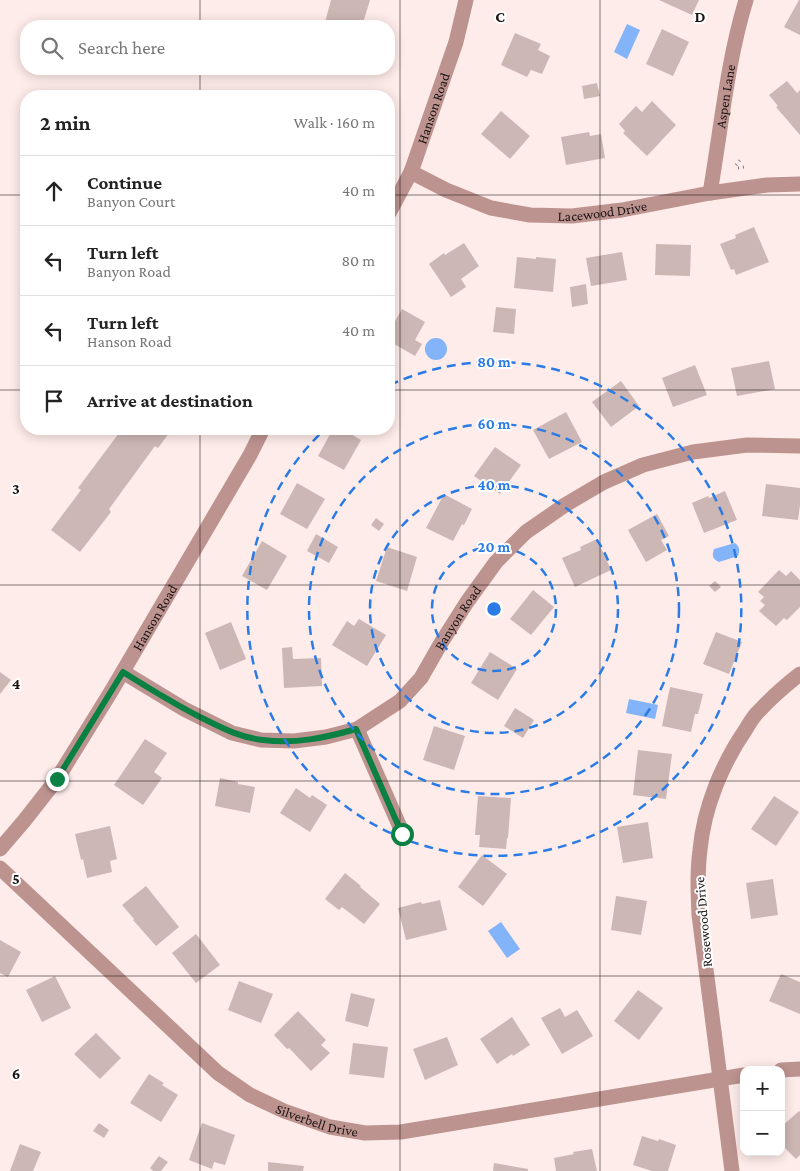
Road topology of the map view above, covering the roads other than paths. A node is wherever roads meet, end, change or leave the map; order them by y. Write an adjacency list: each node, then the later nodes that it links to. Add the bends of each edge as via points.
1 (466, 0): 3 (street, Hanson Road, via 456,42)
2 (746, 0): 5 (street, Aspen Lane, via 733,53)
3 (410, 172): 5 (street, Lacewood Drive, via 491,208 530,215 572,216 622,210); 6 (street, Hanson Road)
4 (800, 184): 5 (street, Lacewood Drive)
5 (710, 193)
6 (395, 201)
7 (260, 435): 9 (street, Hanson Road)
8 (800, 446): 11 (street, Banyon Road, via 747,445 693,452 643,465 604,482 565,505 526,532 496,562 467,602 421,678 400,701)
9 (123, 672): 11 (street, Banyon Road, via 232,733 261,740 294,741); 13 (street, Hanson Road, via 57,779)
10 (800, 674): 18 (street, Rosewood Drive, via 758,711 739,739 707,810 700,848 699,915)
11 (356, 729): 12 (street)
12 (402, 834)
13 (0, 849)
14 (0, 868): 18 (street, Silverbell Drive, via 218,1073 250,1095 284,1111 330,1126 365,1133 401,1132)
15 (800, 1069): 16 (street)
16 (785, 1070)
17 (740, 1077): 18 (street, Silverbell Drive)
18 (721, 1079): 19 (street, Rosewood Drive)
19 (732, 1171)

